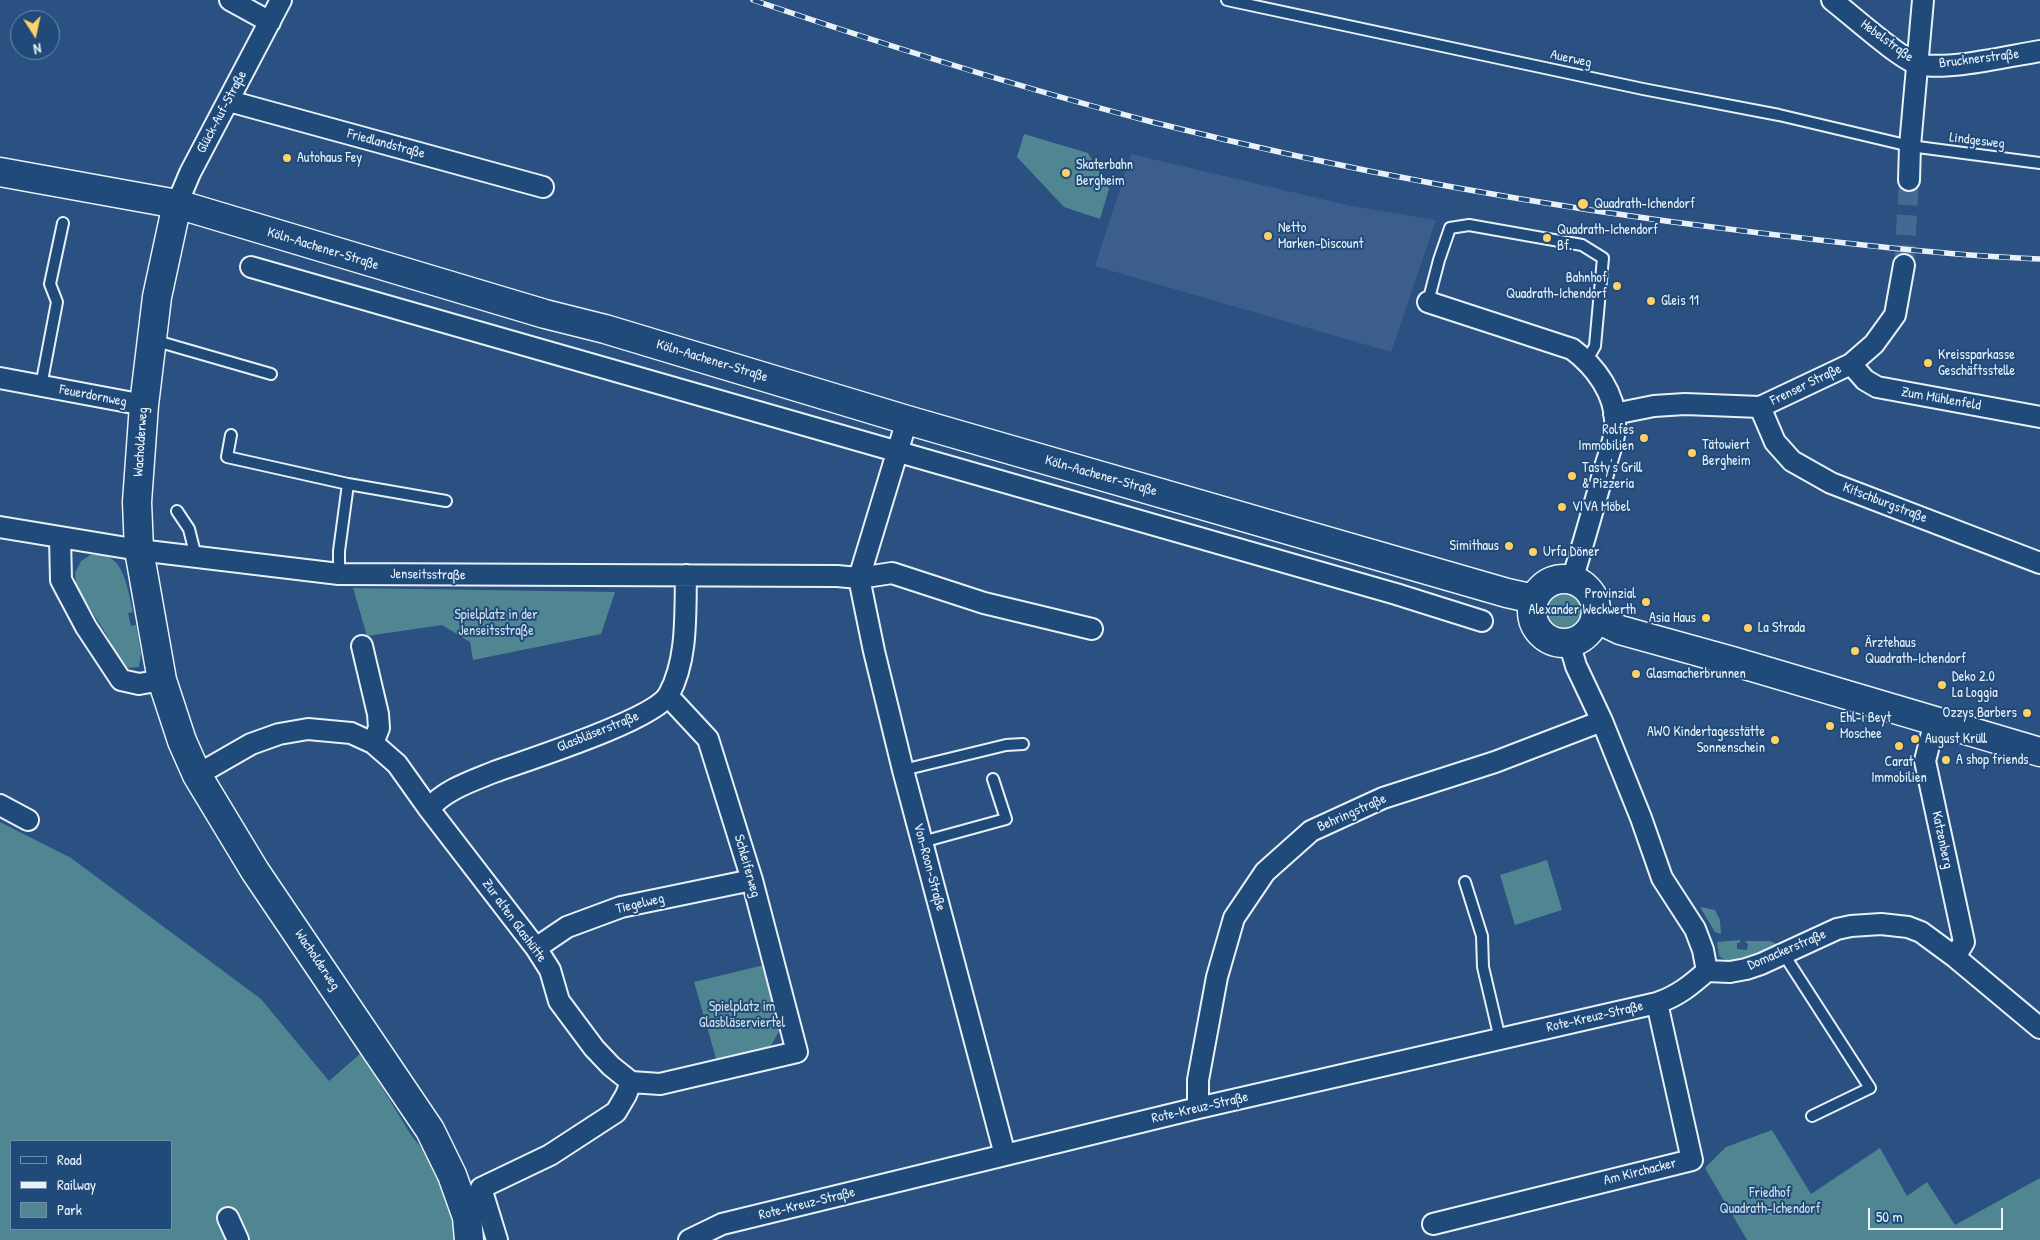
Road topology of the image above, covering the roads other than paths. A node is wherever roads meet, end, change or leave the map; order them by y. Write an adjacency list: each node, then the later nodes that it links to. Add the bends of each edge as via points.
1 (230, 0): 6 (street)
2 (281, 0): 6 (street, Glück-Auf-Straße)
3 (1227, 0): 10 (lane, Auerweg, via 1778,115)
4 (1832, 0): 8 (street, Hebelstraße)
5 (1923, 0): 8 (street)
6 (270, 22): 9 (street, Glück-Auf-Straße)
7 (2040, 51): 8 (street, Brucknerstraße, via 1949,65)
8 (1917, 64): 10 (street)
9 (229, 101): 14 (street, Friedlandstraße); 15 (street, Glück-Auf-Straße)
10 (1910, 146): 11 (lane, Lindgesweg); 13 (street)
11 (2040, 163)
12 (0, 172): 15 (main road, Köln-Aachener-Straße)
13 (1909, 180)
14 (543, 187)
15 (177, 204): 20 (main road, Wacholderweg, via 157,297); 30 (main road, Köln-Aachener-Straße, via 528,309 605,328)
16 (63, 223): 25 (lane, Feuerdornweg, via 50,284 57,302)
17 (1904, 265): 22 (street, Frenser Straße, via 1895,314 1874,344)
18 (251, 267): 32 (street)
19 (1428, 302): 21 (street, via 1572,349); 21 (lane, via 1450,228 1469,225 1582,244 1603,258 1595,346)
20 (152, 340): 23 (lane); 26 (main road, Wacholderweg)
21 (1587, 360): 28 (street, via 1603,382)
22 (1851, 364): 27 (street, Frenser Straße); 29 (street, Zum Mühlenfeld, via 1865,380 1877,387)
23 (271, 374)
24 (0, 378): 25 (street, Feuerdornweg)
25 (41, 386): 26 (street, Feuerdornweg)
26 (144, 405): 38 (main road, Wacholderweg, via 137,502)
27 (1760, 407): 28 (street, Frenser Straße, via 1685,404); 40 (street, Kitschburgstraße, via 1776,442 1792,460 1831,483)
28 (1614, 414): 45 (street, via 1613,437)
29 (2040, 417)
30 (906, 420): 32 (street, Von-Roon-Straße); 41 (main road, Köln-Aachener-Straße)
31 (230, 435): 33 (lane, via 227,457)
32 (897, 452): 44 (street, Von-Roon-Straße); 46 (street)
33 (348, 484): 34 (lane); 42 (lane)
34 (446, 501)
35 (177, 511): 39 (lane, via 190,529)
36 (0, 528): 37 (street, Jenseitsstraße)
37 (60, 538): 38 (street, Jenseitsstraße); 53 (street, via 60,580 86,627 122,680 139,684)
38 (139, 550): 39 (street, Jenseitsstraße); 53 (main road, Wacholderweg)
39 (196, 557): 42 (street, Jenseitsstraße)
40 (2040, 563)
41 (1420, 568): 46 (street); 47 (main road, Köln-Aachener-Straße)
42 (339, 574): 43 (street, Jenseitsstraße)
43 (686, 575): 44 (street, Jenseitsstraße); 54 (street, via 685,622 679,664)
44 (859, 578): 50 (street, via 892,574 984,603); 60 (street, Von-Roon-Straße)
45 (1572, 580): 47 (main road, via 1562,579 1545,585); 48 (main road, via 1585,587 1594,598)
46 (1396, 594): 49 (street)
47 (1534, 599): 51 (main road, via 1532,609 1537,627 1551,640)
48 (1595, 618): 51 (main road, via 1586,634); 56 (main road, via 1620,630)
49 (1482, 621)
50 (1092, 629)
51 (1569, 642): 55 (street, via 1576,666)
52 (362, 646): 57 (street, via 378,714 379,728)
53 (162, 680): 61 (main road, Wacholderweg)
54 (668, 696): 63 (street, Glasbläserstraße, via 655,708 628,722 480,778); 67 (street, Schleiferweg, via 708,740)
55 (1602, 721): 72 (street, via 1662,878 1696,929); 77 (street, Behringstraße, via 1495,762 1384,798 1311,831 1265,872 1234,918 1199,1071)
56 (1935, 721): 59 (main road); 71 (street, Katzenberg, via 1926,761 1964,942)
57 (373, 743): 61 (street, Zur alten Glashütte, via 352,733 308,729 279,734 251,744); 63 (street, Zur alten Glashütte)
58 (1023, 744): 60 (lane, via 1006,745)
59 (2040, 752)
60 (903, 770): 66 (street, Von-Roon-Straße)
61 (196, 775): 83 (main road, Wacholderweg, via 255,871 430,1130 452,1175 467,1217)
62 (993, 779): 66 (lane, via 1006,819)
63 (433, 803): 69 (street, Zur alten Glashütte)
64 (0, 805): 65 (street)
65 (28, 820)
66 (922, 842): 79 (street, Von-Roon-Straße)
67 (752, 880): 69 (street, Tiegelweg, via 621,907 567,927); 76 (street, Schleiferweg, via 797,1052 660,1084)
68 (1465, 882): 75 (lane, via 1482,936 1483,967)
69 (536, 948): 76 (street, Zur alten Glashütte, via 550,970 559,1001 594,1048)
70 (1783, 953): 71 (street, Domackerstraße, via 1837,929 1881,924 1921,932); 72 (street, Domackerstraße, via 1746,969); 78 (lane, via 1870,1088)
71 (1955, 957): 74 (street, Domackerstraße)
72 (1707, 971): 73 (street, Rote-Kreuz-Straße, via 1685,991)
73 (1657, 1003): 75 (street, Rote-Kreuz-Straße); 81 (street, Am Kirchacker, via 1692,1160)
74 (2040, 1028)
75 (1500, 1039): 77 (street, Rote-Kreuz-Straße)
76 (631, 1082): 84 (street, via 616,1112 550,1155 481,1188)
77 (1198, 1108): 79 (street, Rote-Kreuz-Straße)
78 (1812, 1116)
79 (1005, 1154): 85 (street, Rote-Kreuz-Straße, via 722,1224)
80 (228, 1218): 82 (street)
81 (1433, 1224)
82 (238, 1240)
83 (469, 1240)
84 (496, 1240)
85 (689, 1240)

